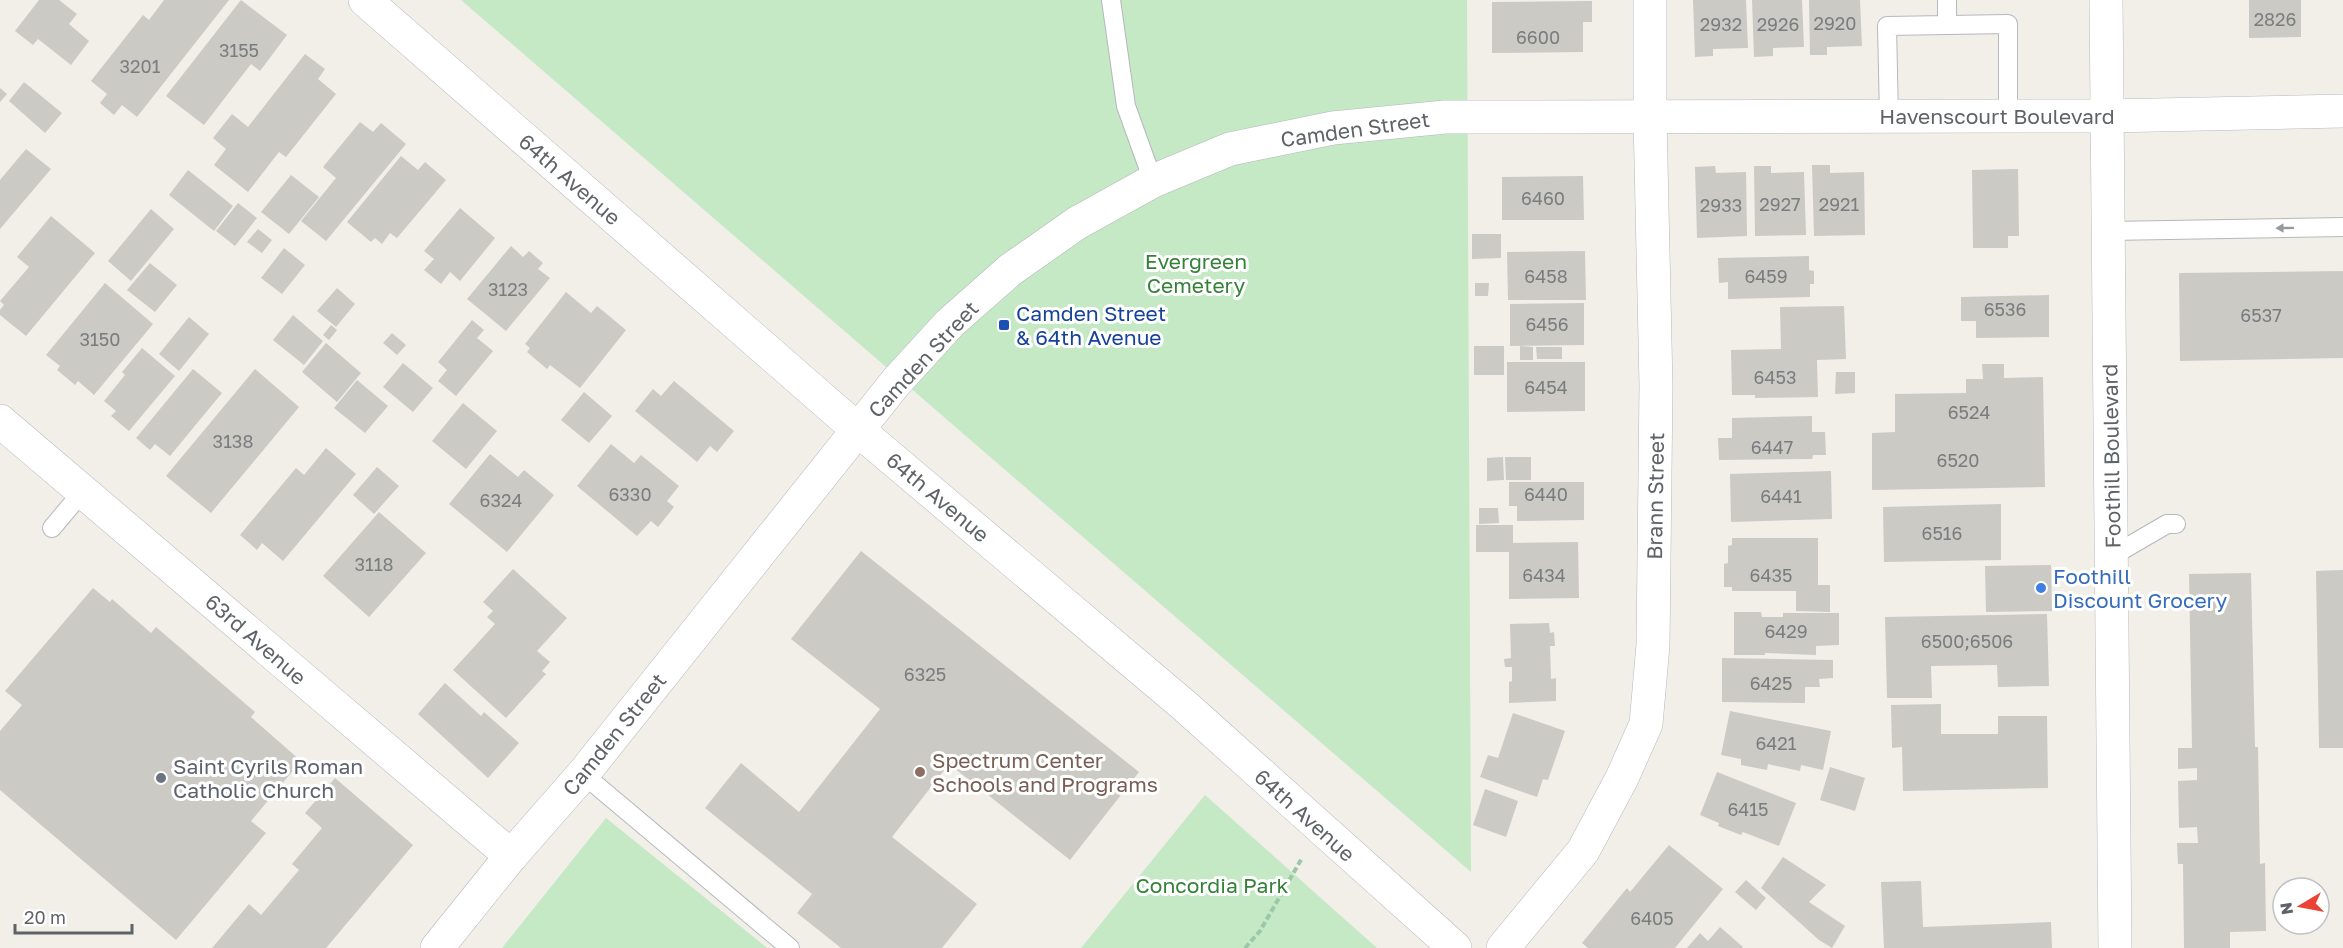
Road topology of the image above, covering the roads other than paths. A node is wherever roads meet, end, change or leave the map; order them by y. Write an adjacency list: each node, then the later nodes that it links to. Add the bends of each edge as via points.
1 (364, 0): 16 (street, 64th Avenue)
2 (1111, 0): 12 (lane, via 1126,106)
3 (1650, 0): 10 (street, Brann Street)
4 (1947, 0): 6 (lane)
5 (2106, 0): 9 (street, Foothill Boulevard)
6 (1947, 24): 8 (lane, via 2007,24); 11 (lane, via 1887,26)
7 (2343, 111): 9 (street, Havenscourt Boulevard)
8 (2008, 116): 9 (street, Havenscourt Boulevard); 11 (street, Havenscourt Boulevard)
9 (2108, 116): 14 (street, Foothill Boulevard)
10 (1650, 117): 11 (street, Havenscourt Boulevard); 12 (street, Camden Street, via 1446,117 1333,128 1230,149); 26 (street, Brann Street, via 1656,398 1653,645 1646,724 1583,851)
11 (1889, 117)
12 (1153, 181): 16 (street, Camden Street, via 1077,223 1010,270 950,323)
13 (2343, 227): 14 (lane, one-way to 14)
14 (2108, 231): 20 (street, Foothill Boulevard)
15 (0, 421): 17 (street, 63rd Avenue)
16 (858, 430): 21 (street, Camden Street); 25 (street, 64th Avenue, via 1186,707)
17 (83, 491): 19 (lane); 22 (street, 63rd Avenue)
18 (2176, 524): 20 (lane, via 2167,524)
19 (52, 528)
20 (2112, 556): 27 (street, Foothill Boulevard)
21 (583, 774): 22 (street, Camden Street); 24 (lane)
22 (511, 856): 23 (street, Camden Street)
23 (437, 948)
24 (790, 948)
25 (1455, 948)
26 (1503, 948)
27 (2115, 948)

